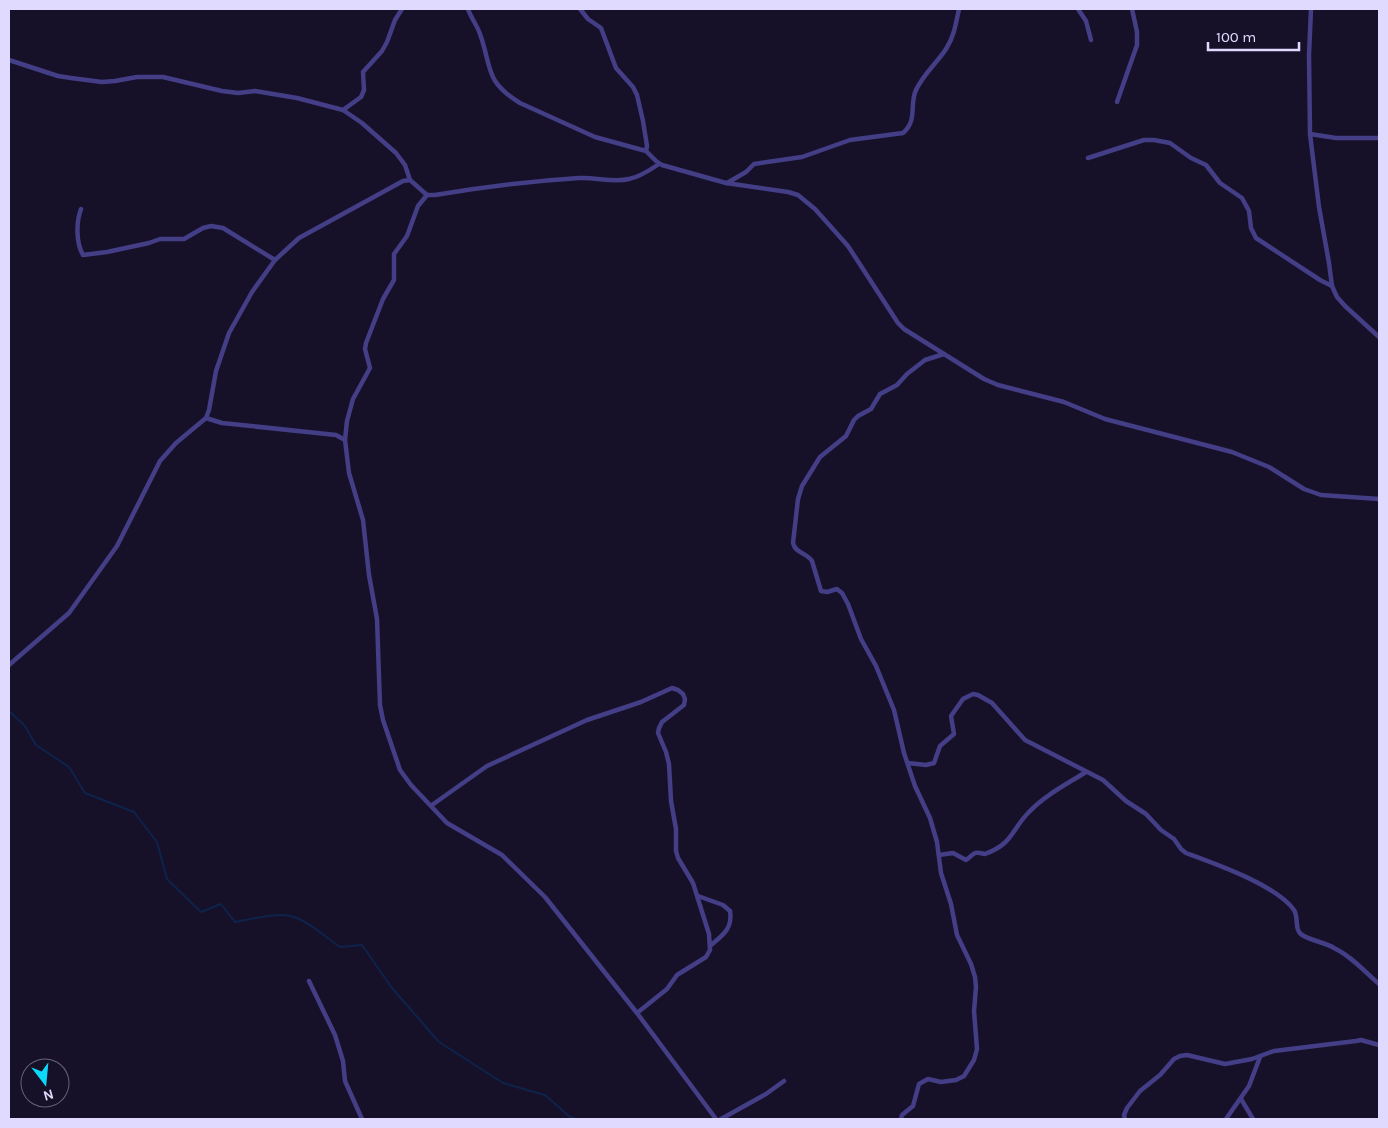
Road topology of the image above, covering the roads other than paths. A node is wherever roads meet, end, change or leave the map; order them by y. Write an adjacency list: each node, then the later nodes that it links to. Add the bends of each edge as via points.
1 (402, 9): 11 (street, via 382,51 363,72 361,97)
2 (468, 9): 14 (street, via 480,35 490,72 509,96 595,137)
3 (580, 9): 14 (street, via 602,28 616,68 637,94)
4 (959, 9): 18 (street, via 952,38 916,91 912,121 903,133 850,140 802,157 754,164)
5 (1078, 9): 8 (street, via 1086,21)
6 (1132, 9): 10 (street, via 1137,45)
7 (1310, 9): 12 (street)
8 (1091, 40)
9 (9, 60): 11 (street, via 71,78 102,82 164,77 222,91 256,91 297,98)
10 (1117, 102)
11 (343, 110): 17 (street, via 396,153)
12 (1310, 134): 13 (street); 22 (street)
13 (1379, 138)
14 (646, 151): 16 (street)
15 (1088, 158): 22 (street, via 1144,140 1164,141 1175,146 1206,165 1220,183 1242,198 1256,238)
16 (659, 164): 18 (street); 19 (street, via 630,179 589,177 534,181)
17 (410, 180): 19 (street); 21 (street, via 394,185 299,238)
18 (726, 183): 24 (street, via 788,192 805,200 848,246 898,323)
19 (427, 196): 26 (street, via 418,206 409,233 393,256 395,277 366,343 370,368 353,399)
20 (81, 209): 21 (street, via 78,216 79,242 83,255 160,239 184,238 211,226 223,228)
21 (275, 260): 25 (street, via 252,292 229,334 216,371)
22 (1332, 286): 23 (street, via 1345,306)
23 (1379, 337)
24 (944, 354): 27 (street, via 993,384 1064,402 1105,419 1232,452 1269,467 1312,493); 29 (street, via 925,360 898,385 880,394 871,409 854,420 846,436 820,457 802,486 793,544 810,558 821,590 837,589 845,596 894,710)
25 (206, 418): 26 (street, via 222,424 336,435); 28 (street, via 160,460 117,546 69,613)
26 (345, 440): 31 (street, via 349,473 363,520 368,575 377,619 378,694 383,720 400,770)
27 (1379, 499)
28 (9, 664)
29 (908, 763): 30 (street, via 926,765 936,762 940,746 954,734 951,716 963,699 972,694 992,703 1025,740); 32 (street, via 916,790 930,818)
30 (1086, 772): 32 (street, via 1035,806 1012,836 998,848 985,854 974,852 966,860 953,853); 36 (street, via 1103,780 1146,814 1186,853 1271,890 1294,911 1299,932 1341,952)
31 (432, 806): 33 (street, via 479,771 500,760 587,720 668,689 678,690 683,694 684,705 662,722 658,733 669,764 676,851); 37 (street, via 447,824 494,849 523,874)
32 (939, 855): 45 (street, via 955,926 974,970 977,1049 964,1076 941,1082 928,1079 919,1084 913,1106)
33 (698, 896): 34 (street); 34 (street, via 730,911 728,930)
34 (711, 945): 37 (street, via 706,957 677,975 667,989)
35 (310, 980): 42 (street, via 335,1035 345,1081)
36 (1379, 984)
37 (637, 1013): 43 (street)
38 (1379, 1045): 39 (street, via 1361,1040 1274,1051)
39 (1260, 1057): 41 (street); 46 (street, via 1225,1064 1187,1055 1177,1057 1140,1091 1127,1108)
40 (784, 1081): 44 (street)
41 (1241, 1099): 47 (street); 48 (street)
42 (362, 1119)
43 (716, 1119)
44 (721, 1119)
45 (901, 1119)
46 (1125, 1119)
47 (1226, 1119)
48 (1253, 1119)

